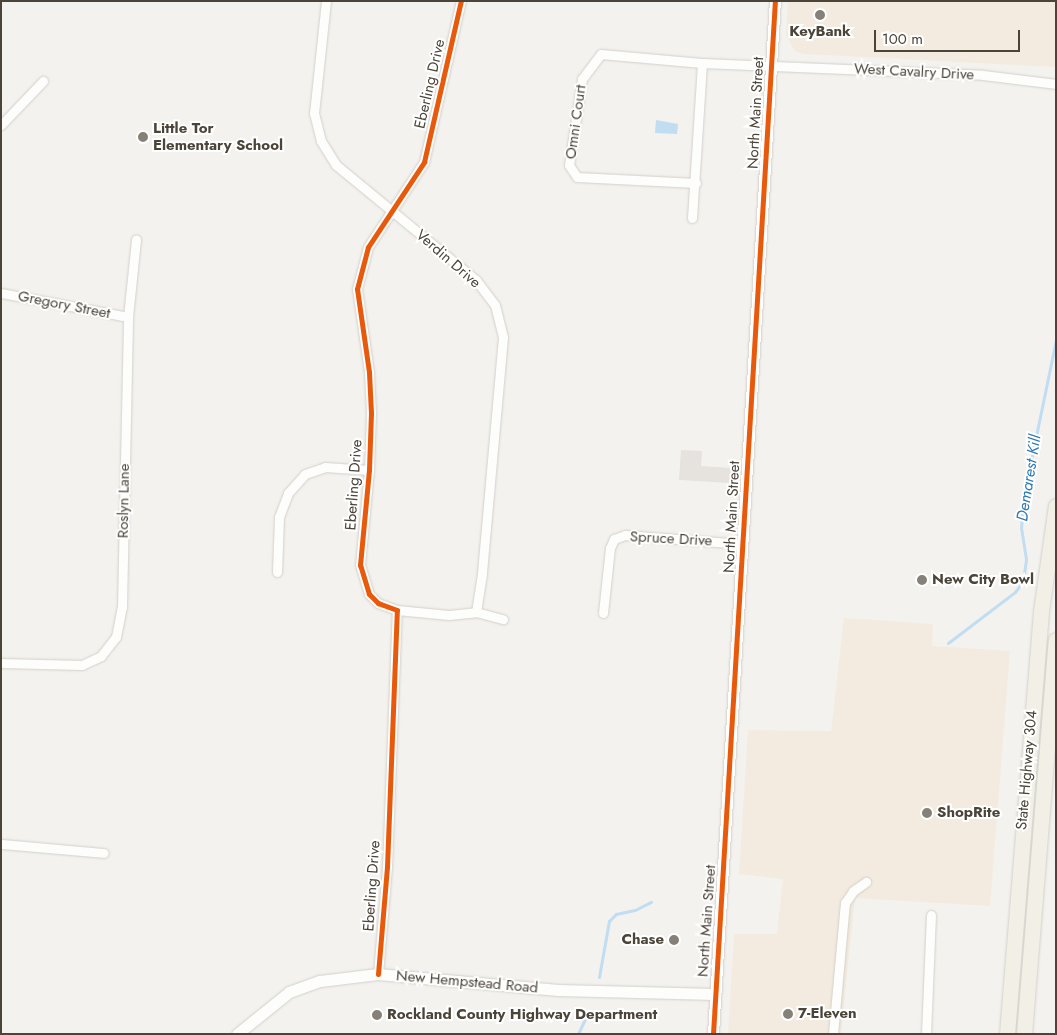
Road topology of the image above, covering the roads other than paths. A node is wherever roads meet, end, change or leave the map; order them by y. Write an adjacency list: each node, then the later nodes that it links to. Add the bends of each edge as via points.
1 (326, 1): 10 (street, Verdin Drive, via 314,113 321,141 336,165)
2 (462, 1): 10 (street, Eberling Drive, via 424,162)
3 (775, 1): 5 (street, North Main Street)
4 (702, 63): 5 (street, Omni Court); 9 (street); 9 (street, Omni Court, via 601,54 582,79 569,158 569,165 577,177)
5 (772, 65): 7 (street, West Cavalry Drive, via 982,75); 17 (street, North Main Street)
6 (42, 81): 8 (street)
7 (1056, 84)
8 (1, 124)
9 (696, 183): 11 (street)
10 (394, 212): 15 (street, Eberling Drive, via 368,247 358,289 369,372); 20 (street, Verdin Drive, via 476,280 495,305 503,336)
11 (692, 218)
12 (136, 239): 14 (street, Roslyn Lane)
13 (1, 293): 14 (street, Gregory Street)
14 (128, 317): 24 (street, Roslyn Lane, via 122,607 116,637 100,656 82,665)
15 (369, 470): 18 (street, via 324,467 305,474 288,493 279,517); 19 (street, Eberling Drive, via 360,565 369,594 378,603)
16 (1056, 506): 35 (main road, State Highway 304, via 1041,611)
17 (743, 544): 21 (street, Spruce Drive, via 625,535 614,539 610,548); 30 (street, North Main Street)
18 (277, 572)
19 (397, 610): 20 (street, via 449,615); 29 (street, Eberling Drive, via 387,866)
20 (476, 612): 22 (street)
21 (603, 613)
22 (503, 619)
23 (1056, 640): 36 (main road, State Highway 304)
24 (1, 663)
25 (1, 844): 26 (street)
26 (104, 853)
27 (866, 882): 33 (street, via 853,890 845,904)
28 (930, 915): 34 (street)
29 (378, 974): 30 (street, New Hempstead Road, via 558,990); 31 (street, New Hempstead Road, via 320,981 289,992)
30 (715, 994): 32 (street, North Main Street)
31 (237, 1034)
32 (713, 1034)
33 (833, 1034)
34 (926, 1034)
35 (1007, 1034)
36 (1024, 1034)

